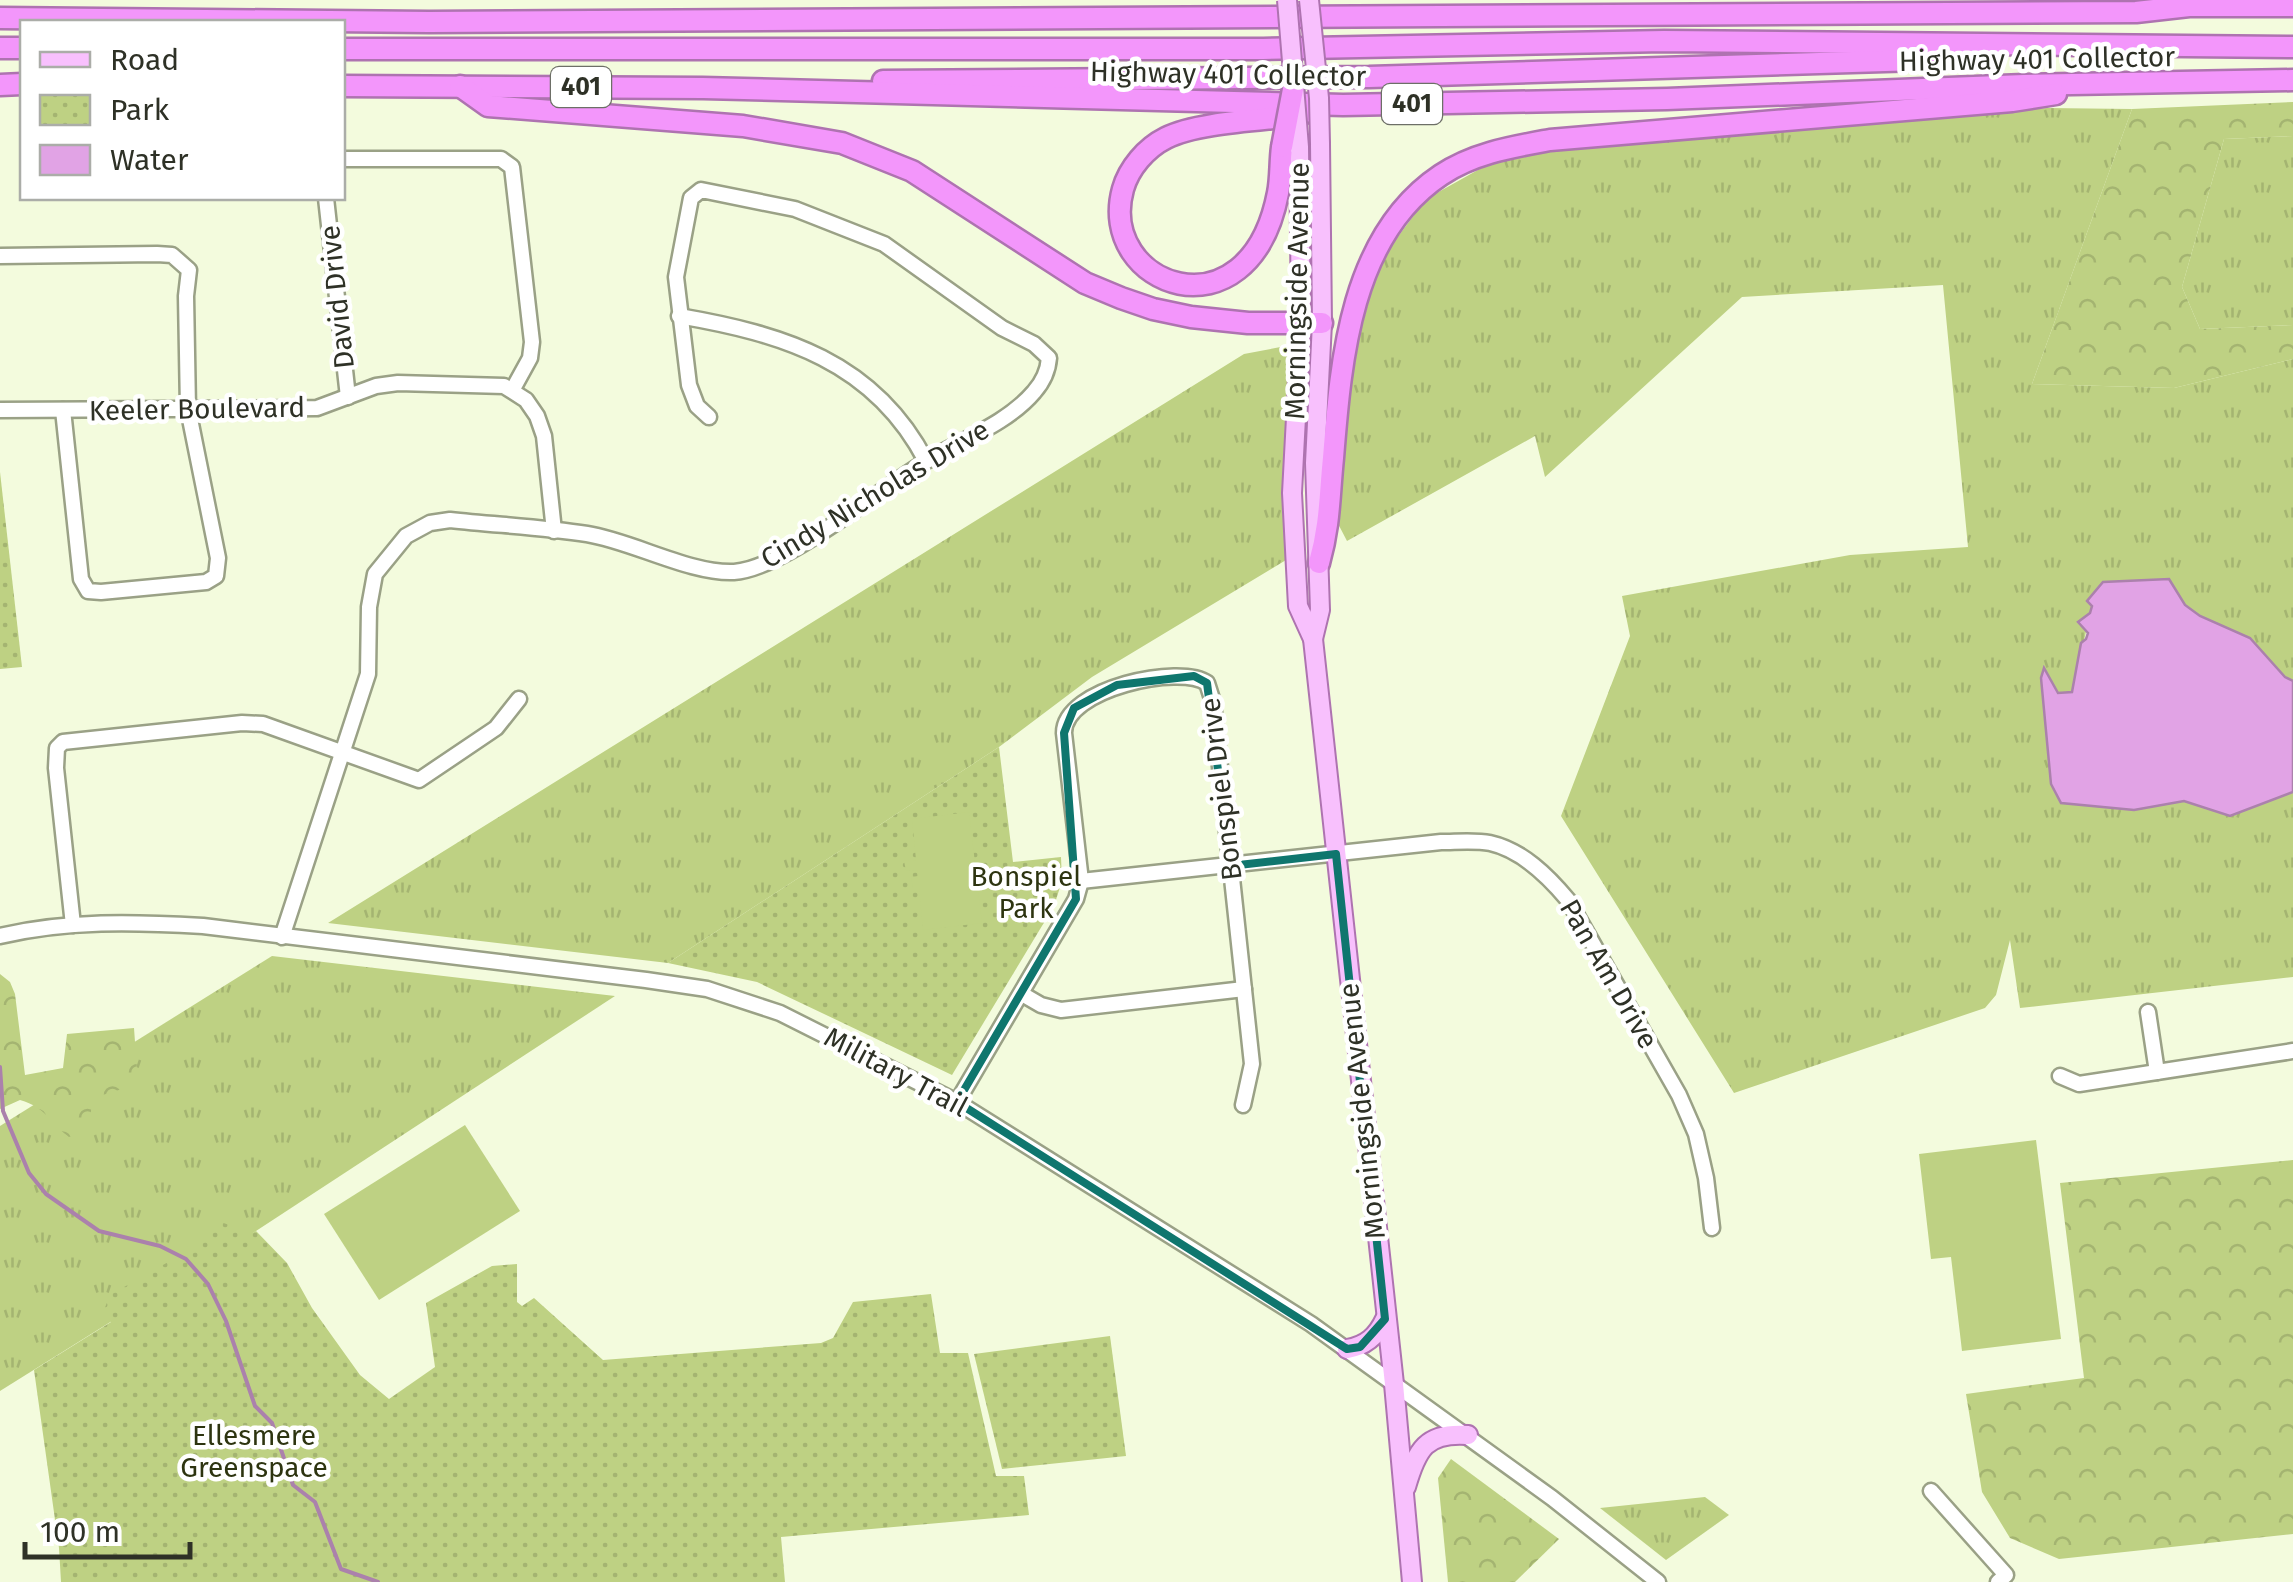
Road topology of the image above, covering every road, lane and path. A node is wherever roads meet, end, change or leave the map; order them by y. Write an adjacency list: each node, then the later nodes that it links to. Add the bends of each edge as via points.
1 (1287, 0): 13 (main road, bridge)
2 (1309, 0): 25 (main road, Morningside Avenue, bridge, via 1320,144)
3 (2167, 0): 4 (highway)
4 (2189, 6): 5 (highway); 8 (highway, via 2136,12)
5 (2293, 6)
6 (0, 18): 7 (highway)
7 (215, 20)
8 (345, 21)
9 (2293, 47): 10 (highway, 401)
10 (2236, 48): 11 (highway, 401, via 1664,41 1263,49); 17 (highway, via 1369,77 728,80)
11 (345, 49)
12 (2293, 80): 14 (highway, Highway 401 Collector / 401)
13 (1294, 84): 19 (highway, bridge)
14 (2122, 84): 18 (highway, Highway 401 Collector / 401); 34 (highway, via 2012,101 1550,140 1504,148 1440,176 1400,213 1368,263 1348,340 1330,523)
15 (345, 86): 16 (highway, Highway 401 Collector / 401)
16 (460, 86): 17 (highway, Highway 401 Collector / 401); 24 (highway, via 488,106 743,126 842,143 912,171 1085,283 1121,298 1190,317)
17 (702, 88): 18 (highway, Highway 401 Collector / 401)
18 (1343, 105): 19 (highway, via 1196,129 1145,153 1127,176 1119,202 1131,250 1162,279 1186,286 1236,272 1268,226)
19 (1290, 147): 24 (main road, Morningside Avenue)
20 (345, 159): 26 (street, via 508,162 530,323 530,358)
21 (326, 200): 27 (street, David Drive)
22 (0, 256): 28 (street, via 157,254 180,260 188,270)
23 (679, 316): 31 (street, via 690,388); 32 (street, via 757,331 822,355 892,409); 32 (street, Cindy Nicholas Drive, via 676,264 695,193 708,190 795,209 884,244 1048,358 1033,393 1016,408)
24 (1301, 323): 25 (highway); 35 (main road, Morningside Avenue, via 1293,502 1298,606)
25 (1322, 323): 34 (main road, Morningside Avenue, via 1315,463)
26 (513, 390): 27 (street, Keeler Boulevard, via 488,383 398,382); 33 (street, via 537,416 544,436)
27 (348, 398): 28 (street, Keeler Boulevard, via 318,408)
28 (188, 409): 30 (street, Keeler Boulevard); 30 (street, via 216,576 100,592 88,590 81,579)
29 (0, 410): 30 (street, Keeler Boulevard)
30 (63, 410)
31 (708, 417)
32 (926, 461): 33 (street, Cindy Nicholas Drive, via 790,551 745,570 710,570 629,544)
33 (554, 531): 37 (street, via 450,520 416,529 392,550 371,590 368,674)
34 (1319, 563): 35 (main road, Morningside Avenue)
35 (1313, 639): 38 (main road, Morningside Avenue)
36 (519, 699): 37 (street, via 496,728 419,780)
37 (343, 752): 41 (street, via 278,727 242,723 63,742 56,768); 43 (street)
38 (1336, 854): 39 (street, Pan Am Drive); 52 (street, Pan Am Drive, via 1441,842 1491,844 1546,874 1568,900 1679,1095 1696,1134); 53 (main road, Morningside Avenue)
39 (1230, 866): 40 (street, Pan Am Drive); 40 (street, Bonspiel Drive, via 1211,690 1200,678 1186,677 1117,685 1068,714 1064,733); 44 (street, Bonspiel Drive)
40 (1081, 881): 45 (street)
41 (73, 924): 42 (street, Military Trail); 43 (street, Military Trail, via 151,922)
42 (0, 936)
43 (282, 937): 50 (street, Military Trail, via 707,989 780,1013)
44 (1244, 988): 45 (street, via 1061,1010); 51 (street, Bonspiel Drive, via 1252,1064)
45 (1022, 994): 50 (street)
46 (2148, 1012): 48 (street)
47 (2293, 1050): 48 (street)
48 (2157, 1072): 49 (street, via 2079,1084)
49 (2060, 1076)
50 (957, 1102): 54 (street, Military Trail)
51 (1243, 1105)
52 (1712, 1228)
53 (1385, 1319): 54 (main road, via 1365,1344); 55 (main road, Morningside Avenue)
54 (1347, 1349): 55 (street, Military Trail)
55 (1394, 1384): 56 (street, Military Trail); 58 (main road, Morningside Avenue)
56 (1468, 1436): 58 (main road, via 1428,1441); 60 (street, Military Trail)
57 (1931, 1491): 61 (street, via 2006,1575)
58 (1404, 1492): 59 (main road, Morningside Avenue)
59 (1412, 1582)
60 (1658, 1582)
61 (1998, 1582)

